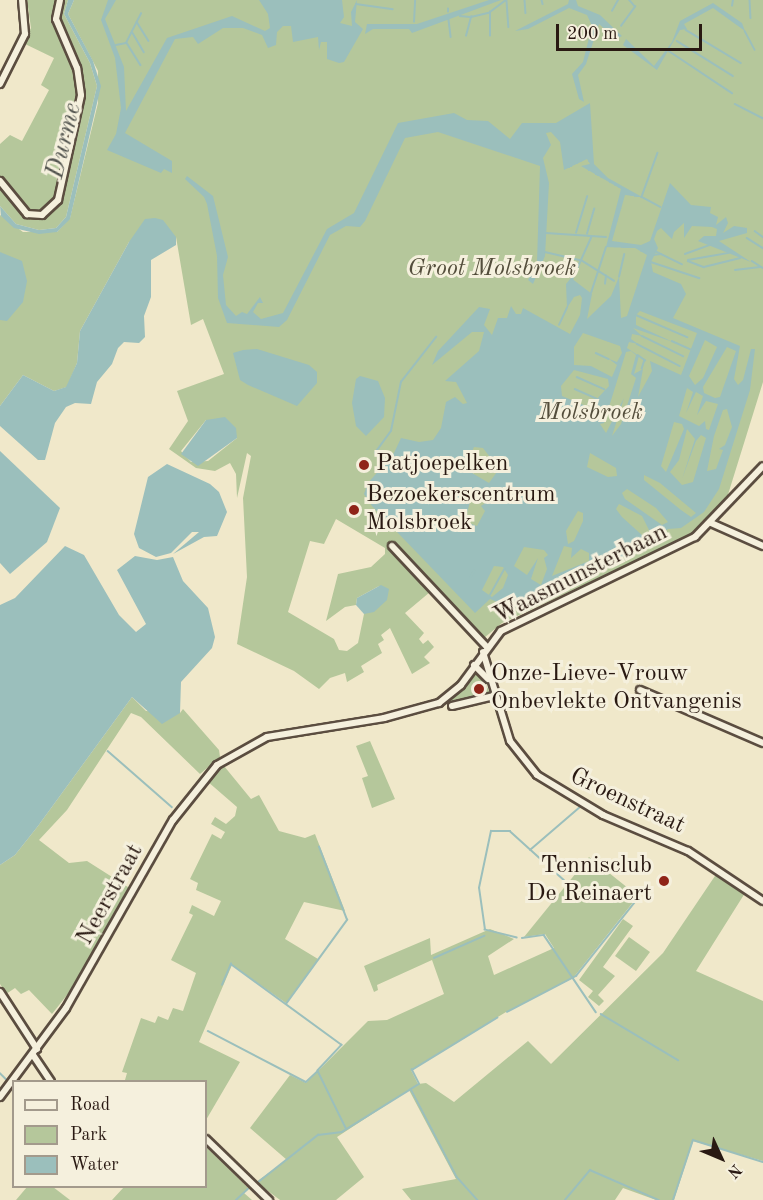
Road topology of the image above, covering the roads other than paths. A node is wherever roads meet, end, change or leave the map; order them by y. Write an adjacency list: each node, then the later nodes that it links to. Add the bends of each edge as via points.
1 (22, 0): 3 (street, via 25,34)
2 (60, 0): 4 (street, via 56,19 76,68 81,95 58,200 42,215 27,214)
3 (0, 84)
4 (0, 182)
5 (763, 466): 6 (street, Waasmunsterbaan)
6 (711, 523): 8 (street); 9 (street, Waasmunsterbaan, via 687,542 512,625)
7 (392, 546): 9 (street)
8 (763, 546)
9 (485, 650): 10 (street, Waasmunsterbaan); 11 (street, Groenstraat)
10 (474, 665): 11 (street); 15 (street, Waasmunsterbaan, via 451,694 427,707)
11 (489, 679): 13 (street, Groenstraat)
12 (640, 690): 16 (street)
13 (494, 696): 14 (street); 17 (street, Groenstraat, via 510,741 537,775 603,815 688,851)
14 (452, 706)
15 (273, 735): 19 (street, Neerstraat, via 226,758 193,792 91,968)
16 (763, 743)
17 (763, 901)
18 (0, 992): 19 (street)
19 (35, 1052): 20 (street, Neerstraat); 21 (street)
20 (26, 1064): 21 (street); 22 (street, Neerstraat)
21 (40, 1071): 23 (street)
22 (13, 1080)
23 (49, 1080)
24 (12, 1081): 25 (street, Neerstraat)
25 (0, 1096)
26 (207, 1140): 27 (street)
27 (269, 1200)

